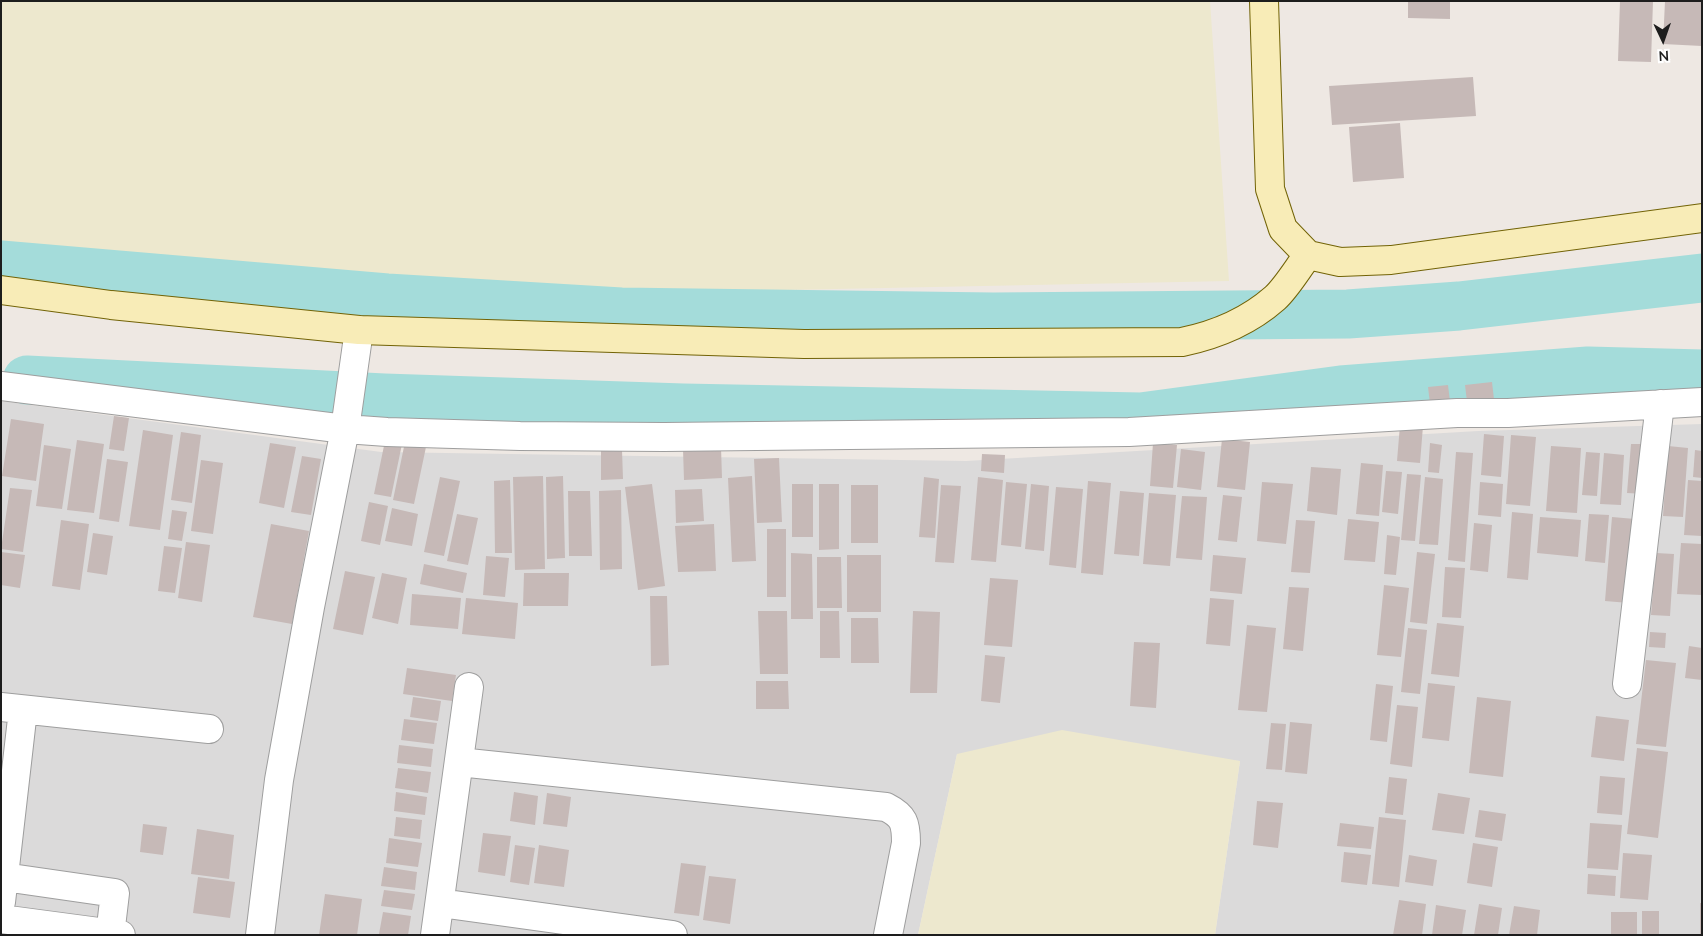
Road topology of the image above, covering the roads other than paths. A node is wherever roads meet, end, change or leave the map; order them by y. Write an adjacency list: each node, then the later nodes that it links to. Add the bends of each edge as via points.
1 (1264, 1): 3 (street, via 1270,189 1283,229)
2 (1702, 218): 3 (street, via 1390,260 1340,262)
3 (1308, 255): 5 (street, via 1277,297 1238,323 1182,342 804,344)
4 (1, 290): 5 (street, via 112,305)
5 (359, 330): 9 (street)
6 (1, 386): 9 (street)
7 (1702, 402): 8 (street)
8 (1660, 404): 9 (street, via 1129,432 529,436 387,432); 10 (street)
9 (346, 422): 20 (street, via 279,780)
10 (1627, 684)
11 (469, 687): 14 (street)
12 (12, 709): 13 (street); 15 (street)
13 (209, 729)
14 (459, 762): 16 (street); 22 (street, via 886,807 897,812 903,820 906,836)
15 (3, 890): 18 (street, via 115,893)
16 (440, 903): 19 (street); 21 (street)
17 (1, 919): 18 (street)
18 (114, 934)
19 (656, 934)
20 (260, 935)
21 (435, 935)
22 (888, 935)

